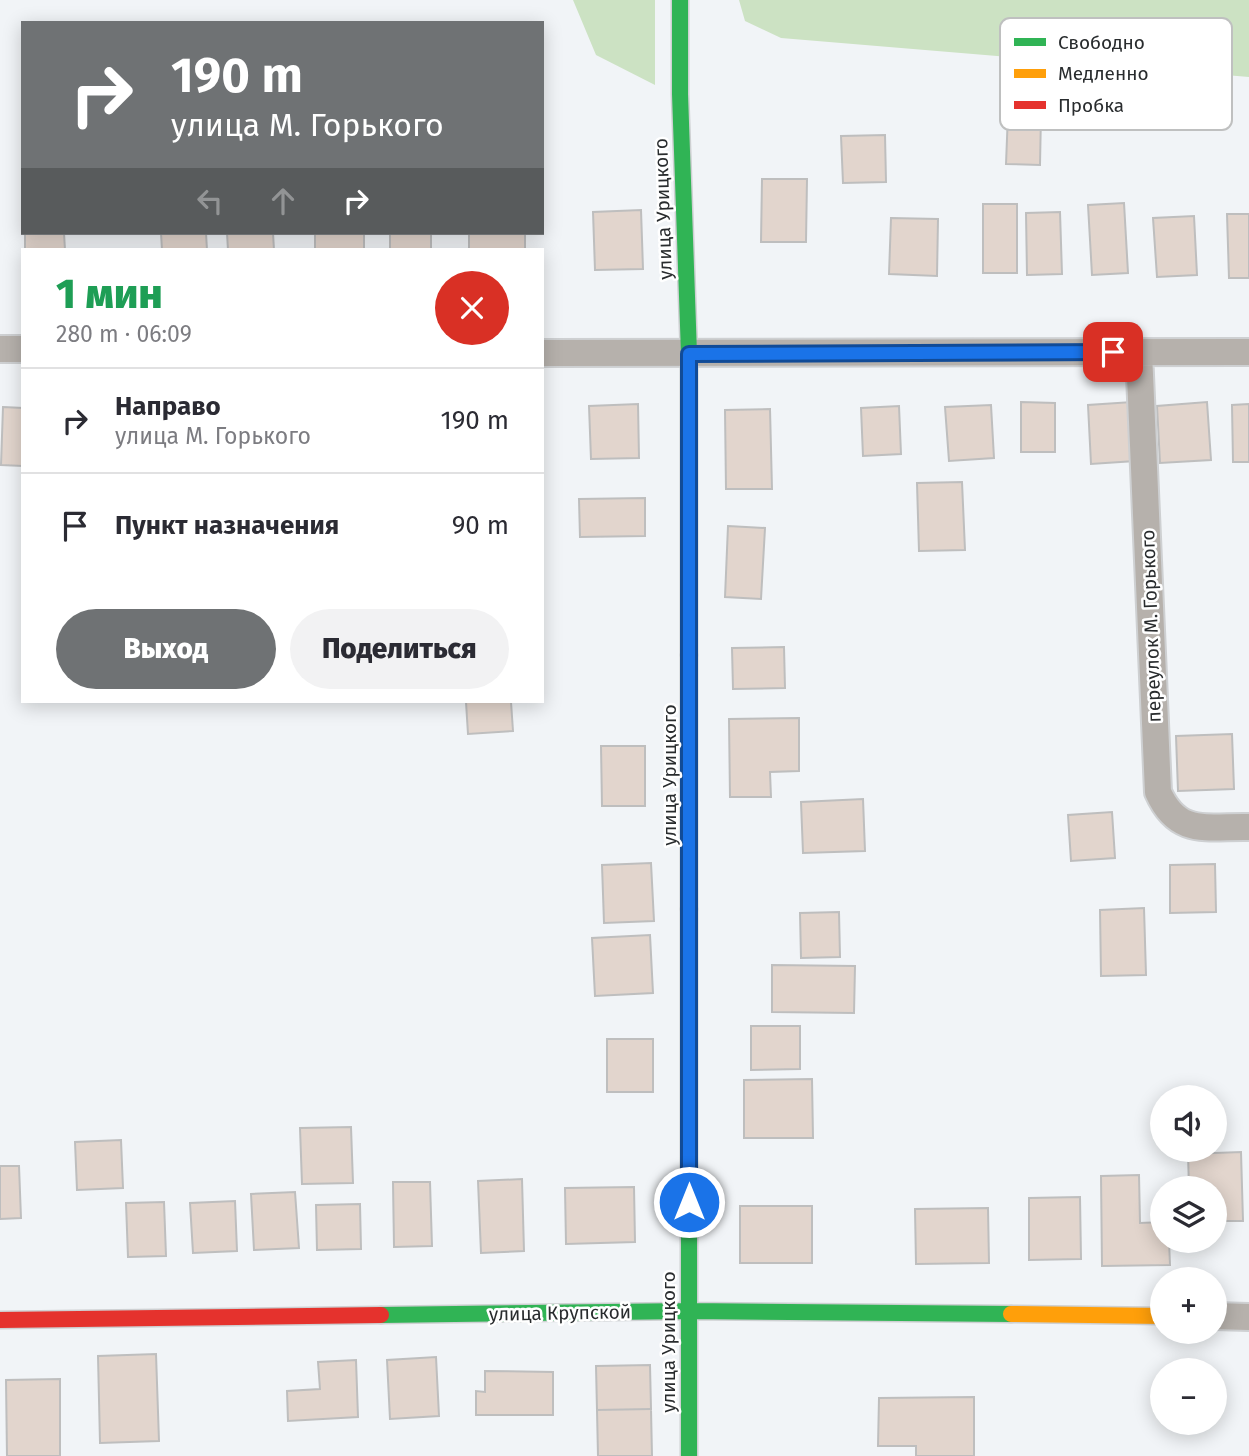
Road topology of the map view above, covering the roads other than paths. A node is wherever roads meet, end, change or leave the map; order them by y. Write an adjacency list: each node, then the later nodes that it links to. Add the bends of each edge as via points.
1 (680, 0): 7 (street, улица Урицкого)
2 (0, 349): 3 (street)
3 (21, 349)
4 (1139, 352): 5 (street); 7 (street); 8 (street, переулок М. Горького, via 1158,792 1167,812 1188,826)
5 (1249, 352)
6 (544, 353): 7 (street)
7 (689, 354): 9 (street, улица Урицкого)
8 (1249, 827)
9 (688, 1311): 10 (street, улица Крупской); 13 (street, улица Крупской); 14 (street, улица Урицкого)
10 (1150, 1316)
11 (1227, 1317): 12 (street)
12 (1249, 1317)
13 (0, 1320)
14 (689, 1456)

